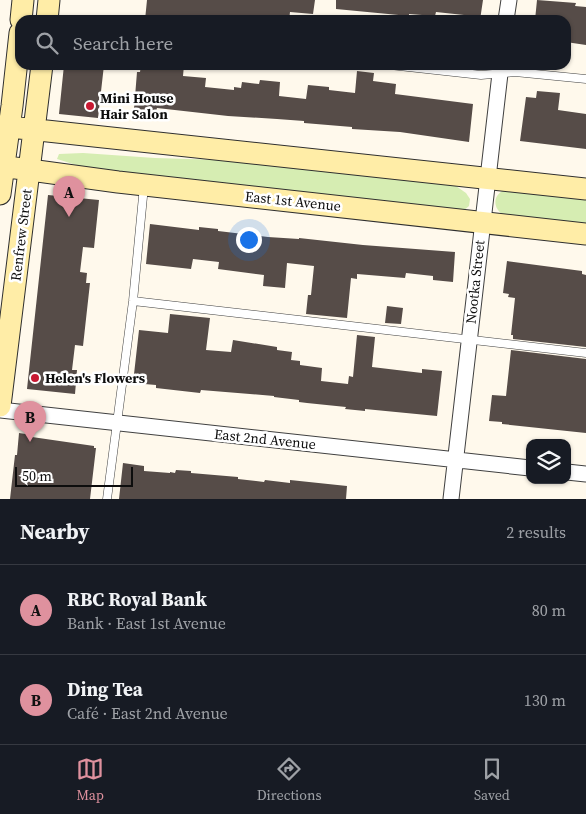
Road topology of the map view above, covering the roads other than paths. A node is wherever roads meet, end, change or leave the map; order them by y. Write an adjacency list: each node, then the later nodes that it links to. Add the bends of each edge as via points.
1 (24, 0): 4 (main road)
2 (49, 0): 5 (main road)
3 (509, 0): 6 (street)
4 (22, 15)
5 (48, 15)
6 (507, 15)
7 (15, 64): 14 (main road, Renfrew Street)
8 (41, 70): 15 (main road, Renfrew Street)
9 (436, 70): 10 (lane, via 482,75)
10 (497, 70)
11 (500, 70): 18 (street, Nootka Street)
12 (505, 70): 13 (lane)
13 (586, 79)
14 (5, 127): 15 (main road); 16 (main road, Renfrew Street)
15 (34, 130): 17 (main road, Renfrew Street); 18 (main road)
16 (2, 167): 17 (main road, East 1st Avenue); 21 (main road, Renfrew Street)
17 (29, 170): 19 (main road, East 1st Avenue); 27 (main road, Renfrew Street)
18 (487, 178): 20 (main road); 22 (street, Nootka Street)
19 (144, 185): 22 (main road, East 1st Avenue); 24 (lane)
20 (586, 189)
21 (0, 194)
22 (482, 222): 23 (main road, East 1st Avenue); 25 (street, Nootka Street)
23 (586, 234)
24 (133, 301): 25 (lane); 28 (lane)
25 (469, 340): 26 (lane); 29 (street, Nootka Street)
26 (586, 353)
27 (0, 408): 28 (street, East 2nd Avenue)
28 (117, 422): 29 (street, East 2nd Avenue); 33 (lane)
29 (455, 460): 30 (street, East 2nd Avenue); 34 (street, Nootka Street)
30 (526, 468)
31 (571, 472): 32 (street)
32 (586, 474)
33 (108, 499)
34 (450, 499)

